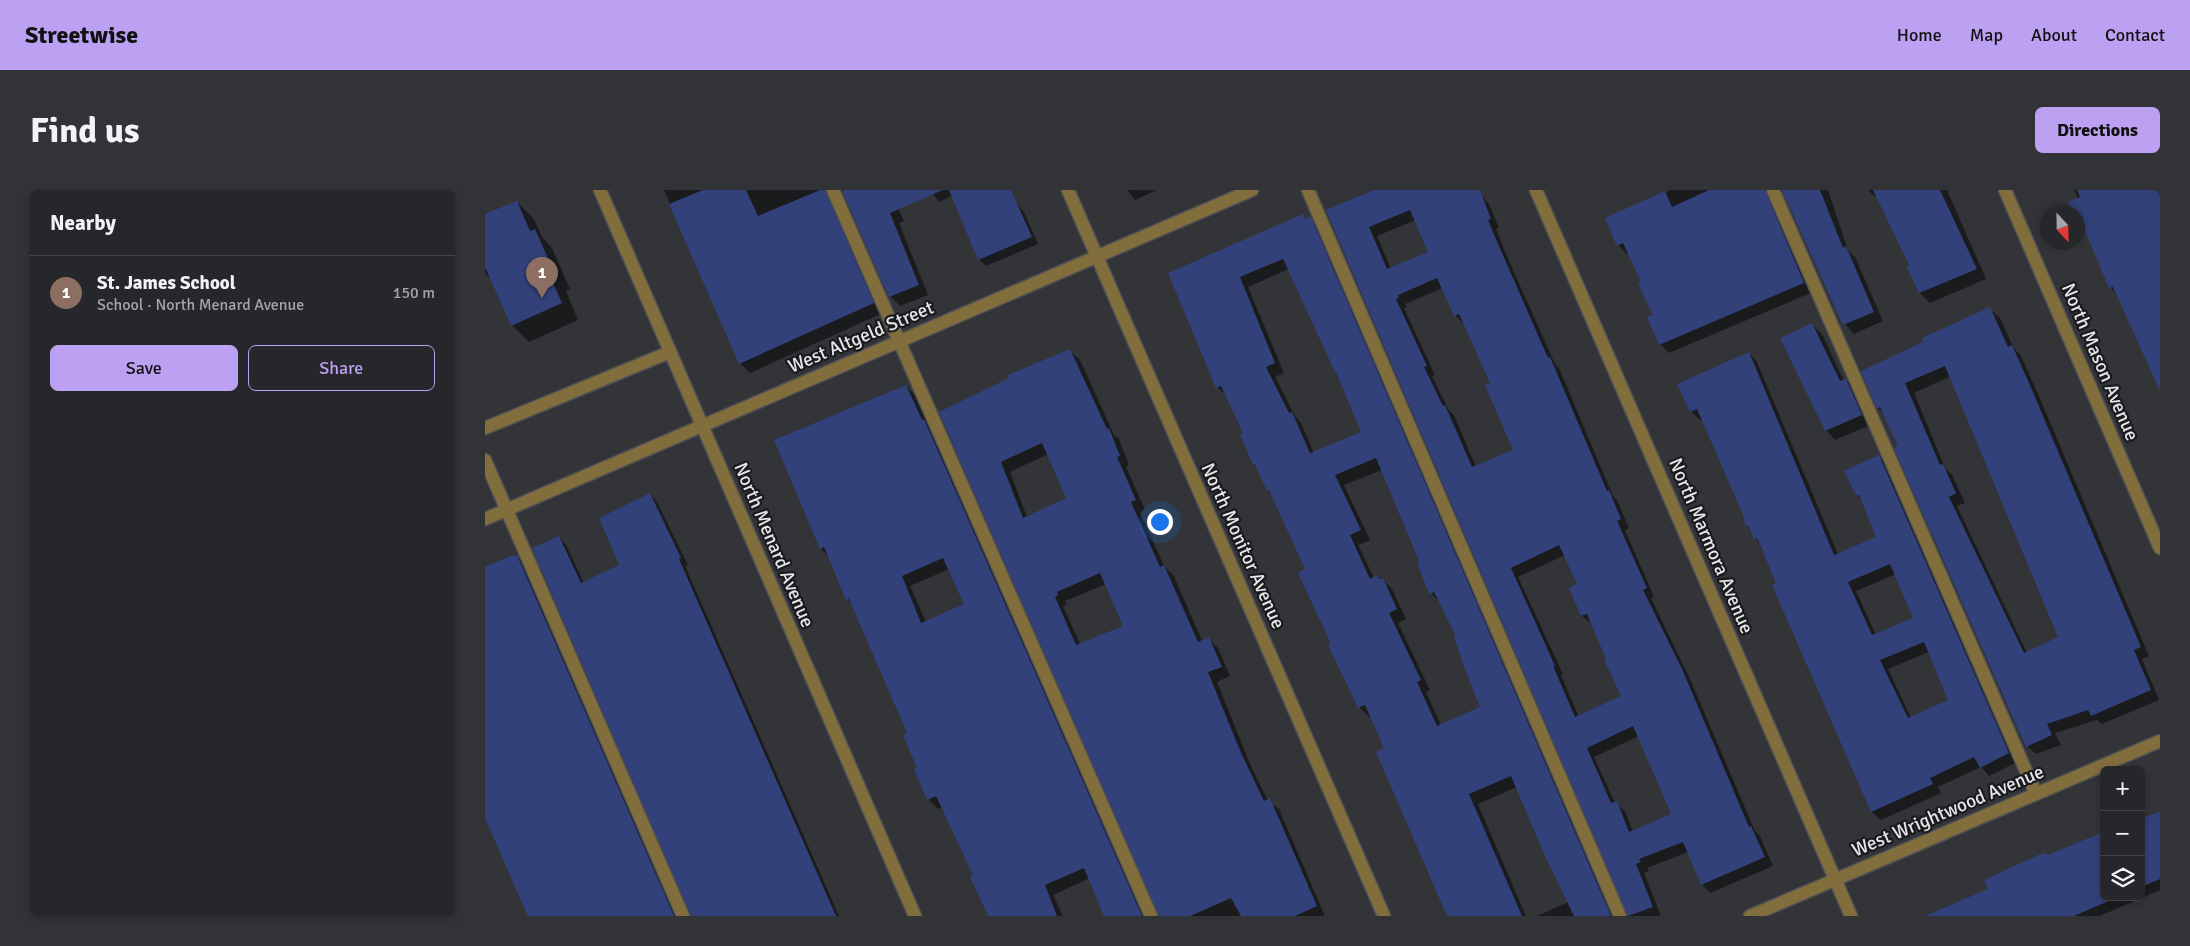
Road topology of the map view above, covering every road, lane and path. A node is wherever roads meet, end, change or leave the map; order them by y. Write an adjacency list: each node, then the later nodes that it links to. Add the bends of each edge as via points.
1 (599, 190): 11 (street, North Menard Avenue)
2 (833, 190): 10 (street)
3 (1068, 190): 9 (street, North Monitor Avenue)
4 (1252, 190): 9 (street, West Altgeld Street)
5 (1308, 190): 25 (street)
6 (1536, 190): 20 (street, North Marmora Avenue)
7 (1773, 190): 19 (street)
8 (2005, 190): 17 (street, North Mason Avenue)
9 (1097, 257): 10 (street, West Altgeld Street); 24 (street, North Monitor Avenue)
10 (898, 342): 12 (street, West Altgeld Street); 23 (street)
11 (670, 352): 12 (street, North Menard Avenue); 13 (street)
12 (702, 426): 15 (street, West Altgeld Street); 22 (street, North Menard Avenue)
13 (485, 428)
14 (485, 460): 15 (street)
15 (507, 510): 16 (street, West Altgeld Street); 21 (street)
16 (485, 519)
17 (2160, 548)
18 (2160, 741): 19 (street, West Wrightwood Avenue)
19 (2035, 794): 20 (street, West Wrightwood Avenue)
20 (1835, 880): 26 (street, West Wrightwood Avenue); 27 (street, North Marmora Avenue)
21 (683, 916)
22 (915, 916)
23 (1151, 916)
24 (1384, 916)
25 (1620, 916)
26 (1750, 916)
27 (1851, 916)

